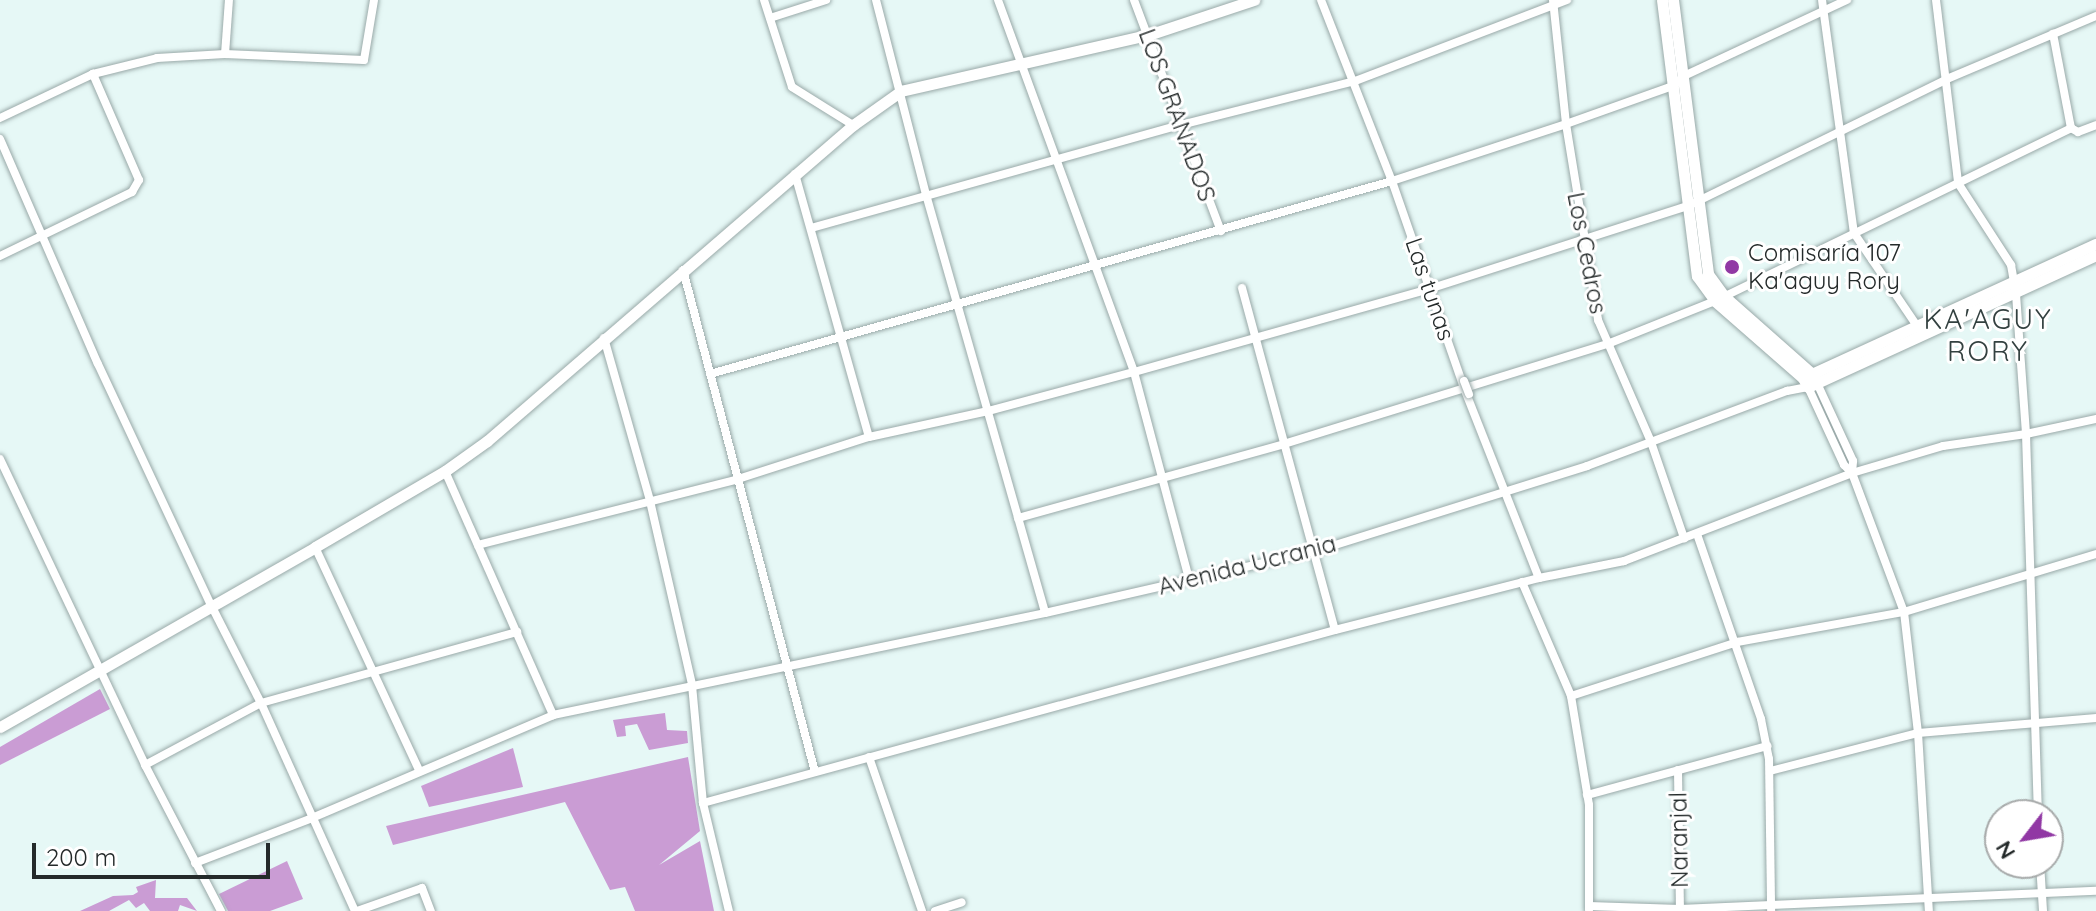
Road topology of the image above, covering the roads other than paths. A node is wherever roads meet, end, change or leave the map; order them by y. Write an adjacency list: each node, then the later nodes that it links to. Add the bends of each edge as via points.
1 (229, 0): 22 (street)
2 (374, 0): 22 (street, via 364,60)
3 (764, 0): 19 (street)
4 (826, 0): 19 (street)
5 (876, 0): 29 (street)
6 (998, 0): 23 (street)
7 (1134, 0): 21 (street, LOS GRANADOS)
8 (1254, 0): 21 (street)
9 (1321, 0): 27 (street, Las tunas)
10 (1567, 0): 16 (street)
11 (1662, 0): 28 (street)
12 (1673, 0): 25 (street)
13 (1822, 0): 17 (street)
14 (1847, 0): 17 (street)
15 (1936, 0): 26 (street)
16 (1554, 3): 27 (street); 31 (street, Los Cedros)
17 (1824, 11): 25 (street); 36 (street)
18 (2096, 16): 20 (street)
19 (770, 18): 32 (street, via 792,87)
20 (2053, 34): 26 (street); 35 (street)
21 (1148, 35): 23 (street); 33 (street, LOS GRANADOS)
22 (225, 54): 24 (street, via 157,58)
23 (1022, 61): 29 (street); 38 (street)
24 (93, 74): 30 (street); 47 (street, via 139,180 132,192)
25 (1684, 76): 28 (street); 43 (street)
26 (1947, 79): 36 (street); 41 (street)
27 (1352, 82): 33 (street); 40 (street, Las tunas)
28 (1673, 86): 31 (street); 43 (street)
29 (901, 91): 32 (street); 42 (street)
30 (0, 118)
31 (1566, 124): 40 (street); 48 (street, Los Cedros)
32 (853, 125): 39 (street)
33 (1181, 125): 38 (street); 45 (street, LOS GRANADOS)
34 (2096, 125): 35 (street, via 2078,132)
35 (2071, 128): 41 (street)
36 (1839, 133): 43 (street); 46 (street)
37 (0, 139): 47 (street)
38 (1059, 161): 42 (street); 52 (street)
39 (795, 174): 44 (street); 53 (street)
40 (1392, 181): 45 (street); 56 (street, Las tunas)
41 (1958, 183): 46 (street); 55 (street, via 2011,265)
42 (927, 198): 44 (street); 58 (street)
43 (1693, 204): 48 (street); 57 (street, via 1708,274)
44 (811, 228): 60 (street)
45 (1221, 231): 52 (street)
46 (1854, 233): 57 (street); 59 (street)
47 (41, 236): 51 (street); 92 (street)
48 (1583, 240): 56 (street); 63 (street, Los Cedros, via 1598,320)
49 (2096, 244): 55 (street, Avenida Ucrania)
50 (2096, 255): 55 (street, Avenida Ucrania)
51 (0, 256)
52 (1095, 266): 58 (street); 64 (street)
53 (683, 270): 62 (street); 65 (street)
54 (1242, 288): 61 (street)
55 (2015, 288): 59 (street, Avenida Ucrania); 70 (street)
56 (1429, 289): 61 (street); 67 (street, Las tunas)
57 (1720, 298): 63 (street); 66 (street)
58 (957, 304): 60 (street); 68 (street)
59 (1919, 332): 66 (street, Avenida Ucrania)
60 (841, 336): 65 (street); 71 (street)
61 (1257, 337): 64 (street); 73 (street)
62 (604, 338): 75 (street); 80 (street)
63 (1610, 343): 67 (street); 72 (street, Los Cedros)
64 (1134, 372): 68 (street); 77 (street)
65 (710, 374): 78 (street)
66 (1810, 380): 72 (street, Avenida Ucrania); 76 (street, via 1853,461)
67 (1466, 388): 73 (street); 79 (street, Las tunas)
68 (988, 411): 71 (street); 81 (street)
69 (2096, 419): 70 (street)
70 (2026, 434): 76 (street, via 1943,446); 88 (street)
71 (869, 437): 78 (street)
72 (1651, 442): 79 (street, Avenida Ucrania); 83 (street, Los Cedros)
73 (1284, 444): 77 (street); 86 (street)
74 (0, 459): 98 (street)
75 (445, 471): 84 (street); 85 (street)
76 (1852, 473): 82 (street); 93 (street)
77 (1163, 478): 81 (street); 90 (street)
78 (738, 479): 80 (street); 99 (street)
79 (1506, 491): 86 (street, Avenida Ucrania); 89 (street, Las tunas)
80 (650, 501): 84 (street); 101 (street)
81 (1018, 518): 94 (street)
82 (1697, 534): 83 (street); 97 (street)
83 (1684, 538): 89 (street, via 1624,561)
84 (478, 545): 96 (street)
85 (315, 547): 92 (street); 100 (street)
86 (1316, 551): 90 (street, Avenida Ucrania); 95 (street)
87 (2096, 554): 88 (street)
88 (2029, 574): 93 (street); 106 (street)
89 (1539, 578): 91 (street)
90 (1189, 579): 94 (street, Avenida Ucrania)
91 (1522, 582): 95 (street); 102 (street)
92 (211, 605): 98 (street); 103 (street)
93 (1904, 612): 97 (street); 108 (street)
94 (1045, 613): 99 (street, Avenida Ucrania)
95 (1335, 630): 110 (street)
96 (517, 632): 100 (street); 104 (street)
97 (1732, 643): 102 (street); 109 (street)
98 (101, 667): 107 (street); 111 (street)
99 (786, 667): 101 (street, Avenida Ucrania); 115 (street)
100 (373, 672): 103 (street); 112 (street)
101 (692, 685): 104 (street, Avenida Ucrania); 118 (street)
102 (1571, 696): 116 (street)
103 (261, 703): 111 (street); 119 (street)
104 (553, 715): 112 (street, Avenida Ucrania)
105 (2096, 718): 106 (street)
106 (2034, 721): 108 (street); 117 (street)
107 (0, 727)
108 (1918, 733): 114 (street); 124 (street)
109 (1767, 746): 113 (street); 114 (street)
110 (869, 757): 115 (street); 133 (street)
111 (145, 765): 120 (street)
112 (419, 770): 119 (street, Avenida Ucrania)
113 (1678, 770): 116 (street); 128 (street, Naranjal)
114 (1770, 771): 126 (street)
115 (815, 772): 118 (street)
116 (1587, 795): 127 (street)
117 (2037, 799)
118 (703, 803): 132 (street)
119 (312, 818): 120 (street, Avenida Ucrania); 130 (street)
120 (195, 863): 129 (street)
121 (2041, 879): 122 (street)
122 (2042, 891): 123 (street); 124 (street); 136 (street)
123 (2096, 891)
124 (1927, 896): 126 (street); 135 (street)
125 (962, 902): 134 (street)
126 (1771, 907): 128 (street)
127 (1589, 909): 128 (street)
128 (1680, 910)
129 (221, 911)
130 (356, 911): 131 (street, via 422,888)
131 (431, 911)
132 (729, 911)
133 (922, 911)
134 (935, 911)
135 (1929, 911)
136 (2043, 911)

